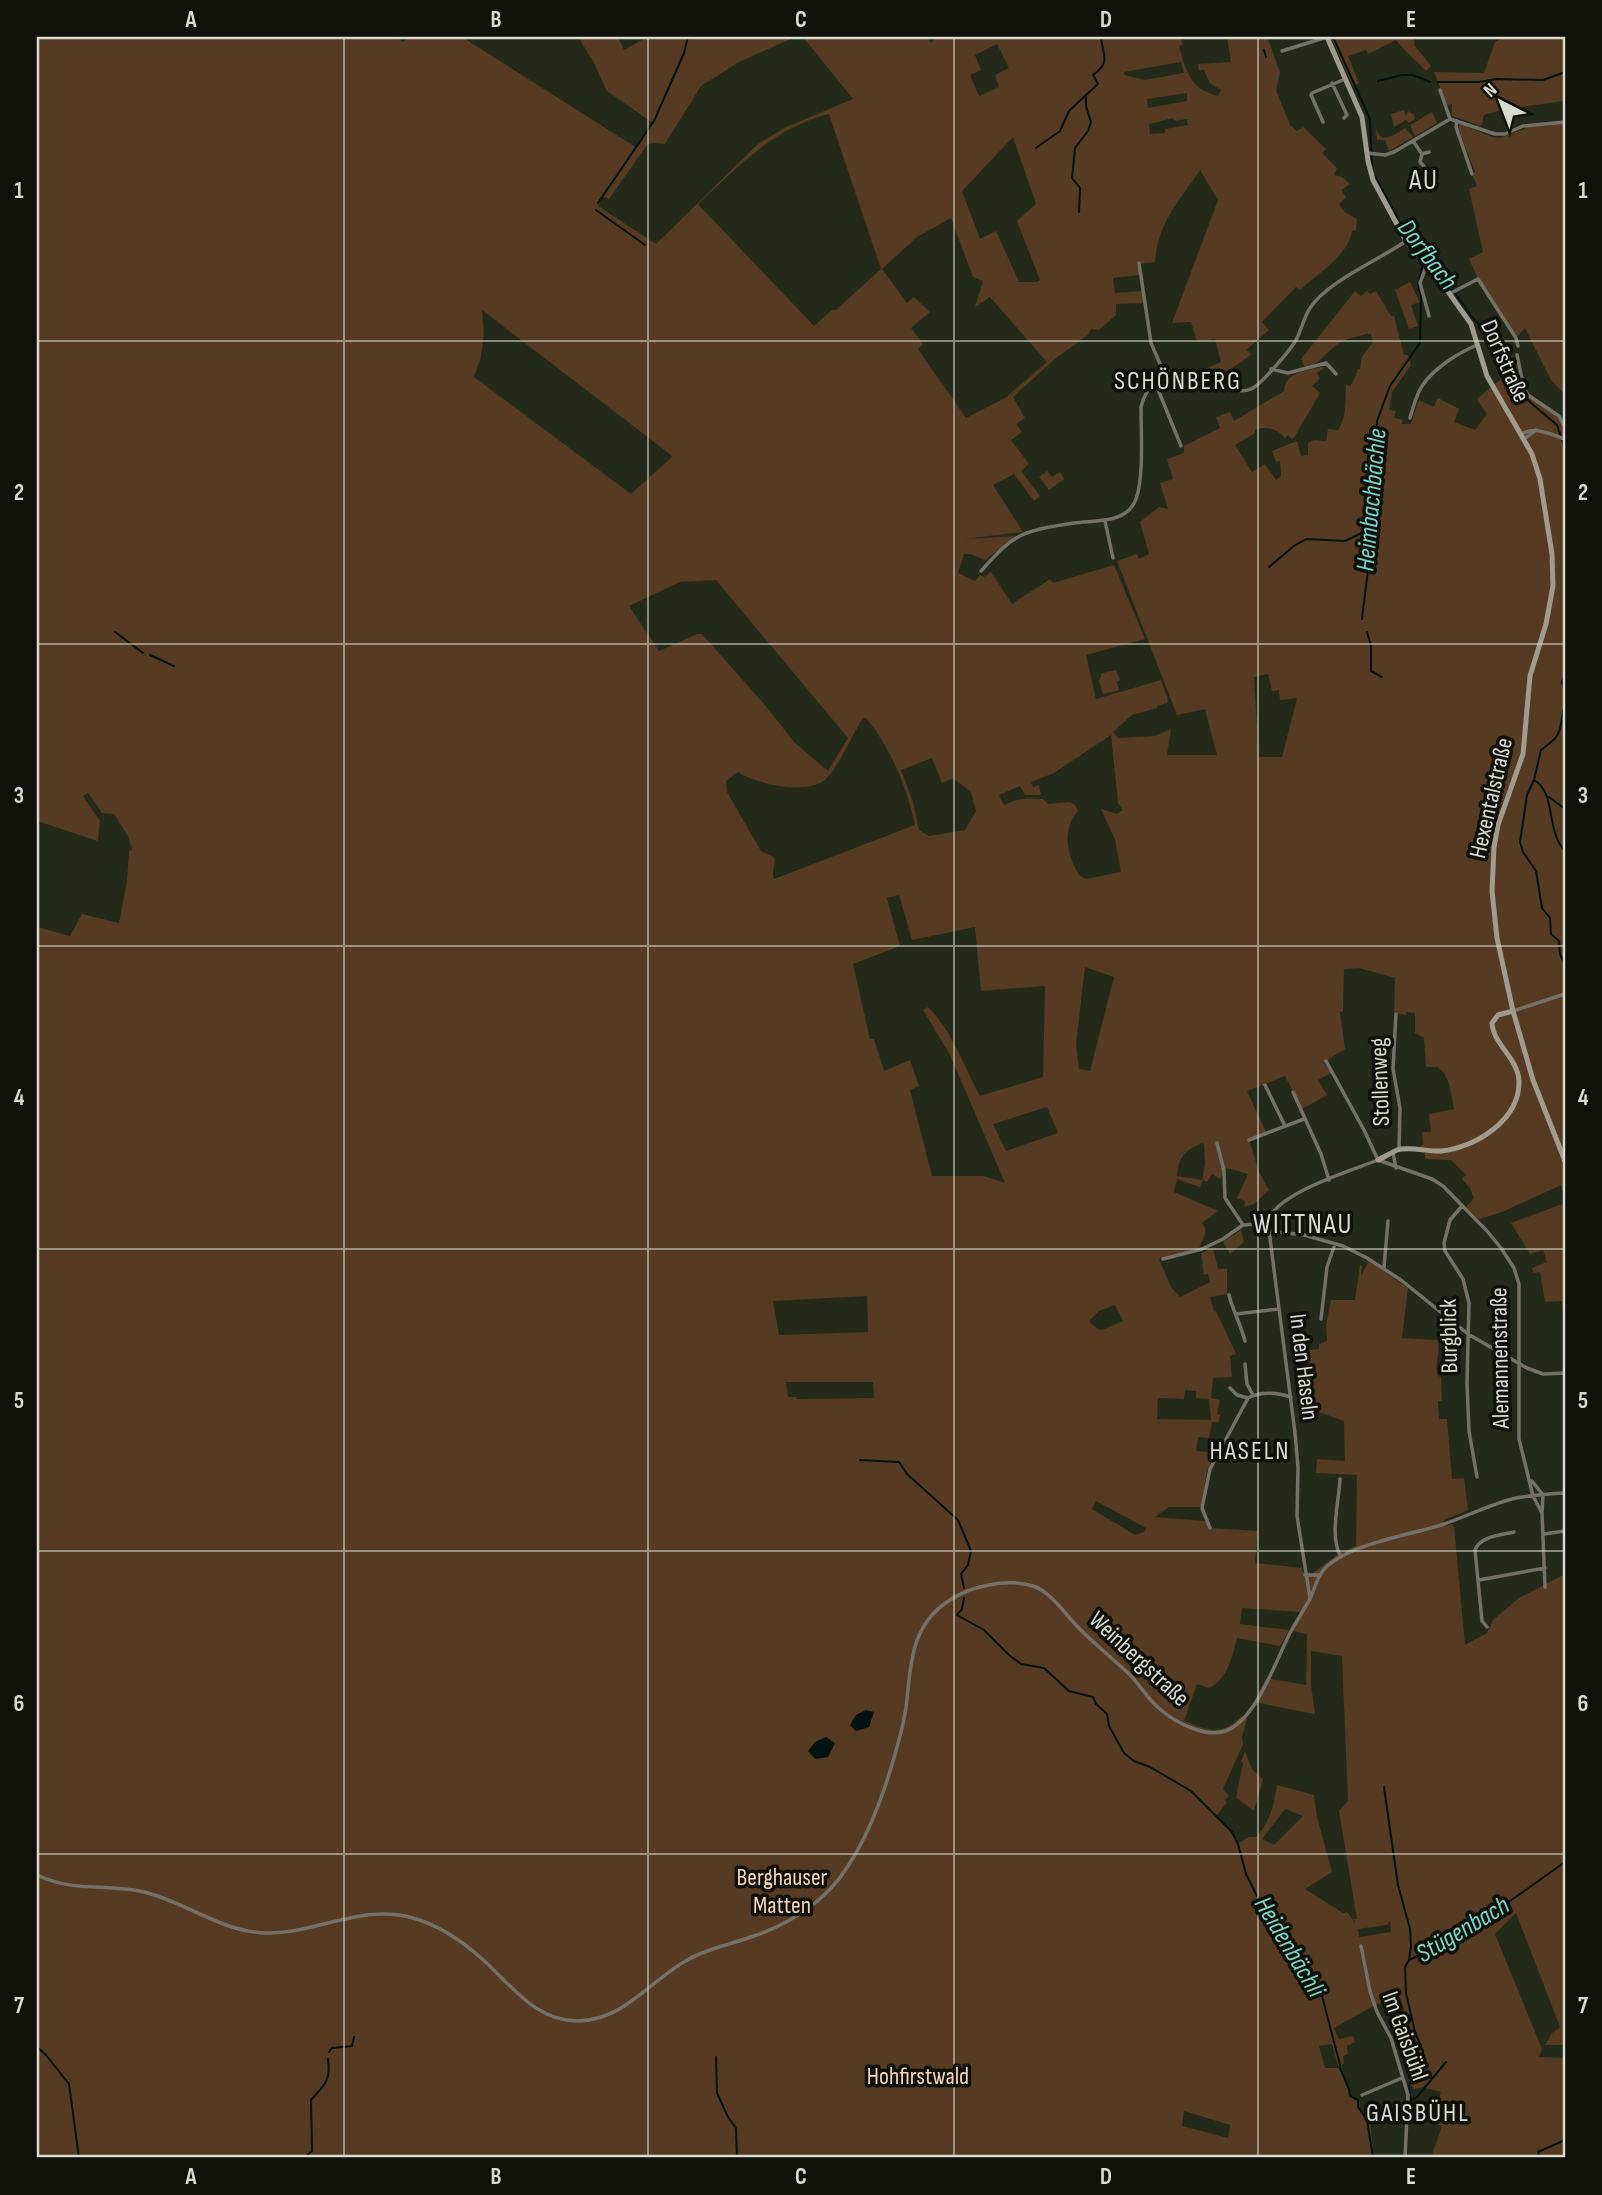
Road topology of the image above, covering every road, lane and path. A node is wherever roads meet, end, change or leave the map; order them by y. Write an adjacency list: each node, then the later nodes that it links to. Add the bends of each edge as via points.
1 (1327, 37): 2 (street); 3 (main road, Dorfstraße)
2 (1282, 51)
3 (1346, 78): 4 (street); 13 (main road, Dorfstraße)
4 (1332, 83): 6 (street, via 1347,115); 9 (street, via 1311,95)
5 (1440, 90): 7 (street)
6 (1344, 118)
7 (1450, 119): 8 (street); 11 (street)
8 (1457, 121): 10 (street, via 1495,134); 15 (street)
9 (1323, 122)
10 (1565, 122)
11 (1413, 141): 13 (street, via 1385,155); 14 (street)
12 (1429, 152): 14 (street)
13 (1370, 153): 17 (main road, Dorfstraße, via 1373,180)
14 (1422, 154): 16 (street, via 1420,162)
15 (1472, 174)
16 (1437, 181)
17 (1406, 241): 19 (main road, Dorfstraße); 25 (street, via 1317,300 1297,340)
18 (1139, 263): 26 (street, via 1151,343)
19 (1427, 264): 20 (main road, Dorfstraße); 21 (street, via 1420,283)
20 (1452, 293): 22 (main road, Dorfstraße); 23 (street, via 1478,279)
21 (1430, 316)
22 (1478, 345): 29 (street, via 1458,354 1426,381); 31 (main road, Dorfstraße, via 1496,394)
23 (1518, 346)
24 (1517, 355): 30 (street, via 1528,395 1559,416)
25 (1271, 369): 26 (street, via 1257,386 1244,391 1198,374); 27 (street, via 1288,373 1326,363)
26 (1164, 373): 28 (street)
27 (1336, 374)
28 (1155, 382): 33 (street); 34 (street, via 1144,394 1136,502 1126,513)
29 (1410, 418)
30 (1565, 427)
31 (1522, 436): 32 (street, via 1537,430); 38 (main road, Hexentalstraße, via 1540,479 1554,573 1551,604 1528,688 1523,754 1500,818 1493,859 1494,912)
32 (1563, 438)
33 (1181, 446)
34 (1105, 521): 35 (street); 36 (street, via 1022,535)
35 (1113, 558)
36 (981, 571)
37 (1565, 994): 38 (street)
38 (1513, 1011): 47 (main road, via 1498,1015 1492,1023 1519,1079 1508,1112 1489,1133 1457,1148); 49 (main road, Hexentalstraße, via 1533,1080)
39 (1396, 1014): 47 (street, Stollenweg, via 1393,1061 1400,1108)
40 (1326, 1061): 48 (street)
41 (1265, 1085): 44 (street)
42 (1293, 1092): 43 (street)
43 (1304, 1119): 44 (street); 51 (street)
44 (1285, 1126): 45 (street)
45 (1249, 1140)
46 (1217, 1143): 55 (street, via 1224,1199)
47 (1396, 1151): 48 (main road); 50 (street)
48 (1378, 1160): 50 (street, Alemannenstraße); 51 (street)
49 (1565, 1161)
50 (1396, 1168): 52 (street, Alemannenstraße, via 1432,1179)
51 (1329, 1180): 54 (street, via 1280,1205)
52 (1462, 1206): 64 (street, Burgblick, via 1450,1220 1444,1243 1468,1295); 67 (street, Alemannenstraße, via 1487,1230 1514,1268 1519,1284)
53 (1388, 1221): 59 (street)
54 (1268, 1223): 55 (street); 56 (street, In den Haseln)
55 (1243, 1225): 58 (street, via 1202,1249)
56 (1270, 1231): 57 (street); 61 (street, In den Haseln)
57 (1335, 1244): 59 (street); 63 (street, via 1327,1267)
58 (1163, 1259)
59 (1384, 1268): 64 (street)
60 (1229, 1295): 62 (street)
61 (1279, 1308): 62 (street); 71 (street, In den Haseln)
62 (1236, 1314): 65 (street)
63 (1321, 1319)
64 (1468, 1334): 67 (street); 73 (street, Burgblick, via 1469,1431)
65 (1245, 1341)
66 (1245, 1364): 70 (street)
67 (1519, 1364): 68 (street, via 1543,1374); 75 (street, Alemannenstraße, via 1519,1439)
68 (1565, 1373)
69 (1230, 1388): 72 (street)
70 (1253, 1395): 71 (street); 72 (street)
71 (1291, 1397): 86 (street, In den Haseln)
72 (1248, 1398): 80 (street, via 1210,1469 1202,1508)
73 (1476, 1477)
74 (1340, 1479): 84 (street, via 1336,1533)
75 (1530, 1479): 77 (street, Alemannenstraße); 78 (street, Alemannenstraße)
76 (1565, 1493): 77 (street, Weinbergstraße)
77 (1543, 1495): 78 (street, Weinbergstraße); 79 (street, Alemannenstraße)
78 (1533, 1496): 79 (street, Alemannenstraße); 84 (street, Weinbergstraße, via 1398,1535)
79 (1542, 1513): 83 (street, Alemannenstraße)
80 (1210, 1528)
81 (1565, 1531): 83 (street)
82 (1514, 1532): 88 (street, via 1476,1544)
83 (1544, 1534): 85 (street, Alemannenstraße)
84 (1341, 1558): 87 (street, Weinbergstraße)
85 (1546, 1567): 88 (street); 89 (street, Alemannenstraße)
86 (1305, 1574): 87 (street); 90 (street, In den Haseln)
87 (1320, 1575): 90 (street, Weinbergstraße)
88 (1479, 1580): 91 (street, via 1482,1621)
89 (1545, 1587)
90 (1310, 1598): 92 (street, Weinbergstraße, via 1252,1709 1235,1726 1217,1732 1190,1727 1161,1710 1038,1587 985,1586 957,1595 929,1618 913,1649 904,1721 893,1760 865,1836 835,1885 792,1919 689,1959 624,2008 601,2018 569,2021 547,2015 520,1997 456,1938 404,1915 362,1916 261,1933 227,1926 139,1891 62,1885)
91 (1487, 1628)
92 (37, 1875)
93 (1360, 1946): 94 (street, Im Gaisbühl, via 1370,1991)
94 (1402, 2078): 95 (street); 96 (street, Im Gaisbühl)
95 (1362, 2095)
96 (1409, 2107): 97 (street); 98 (street, Im Gaisbühl)
97 (1379, 2120)
98 (1405, 2158)

